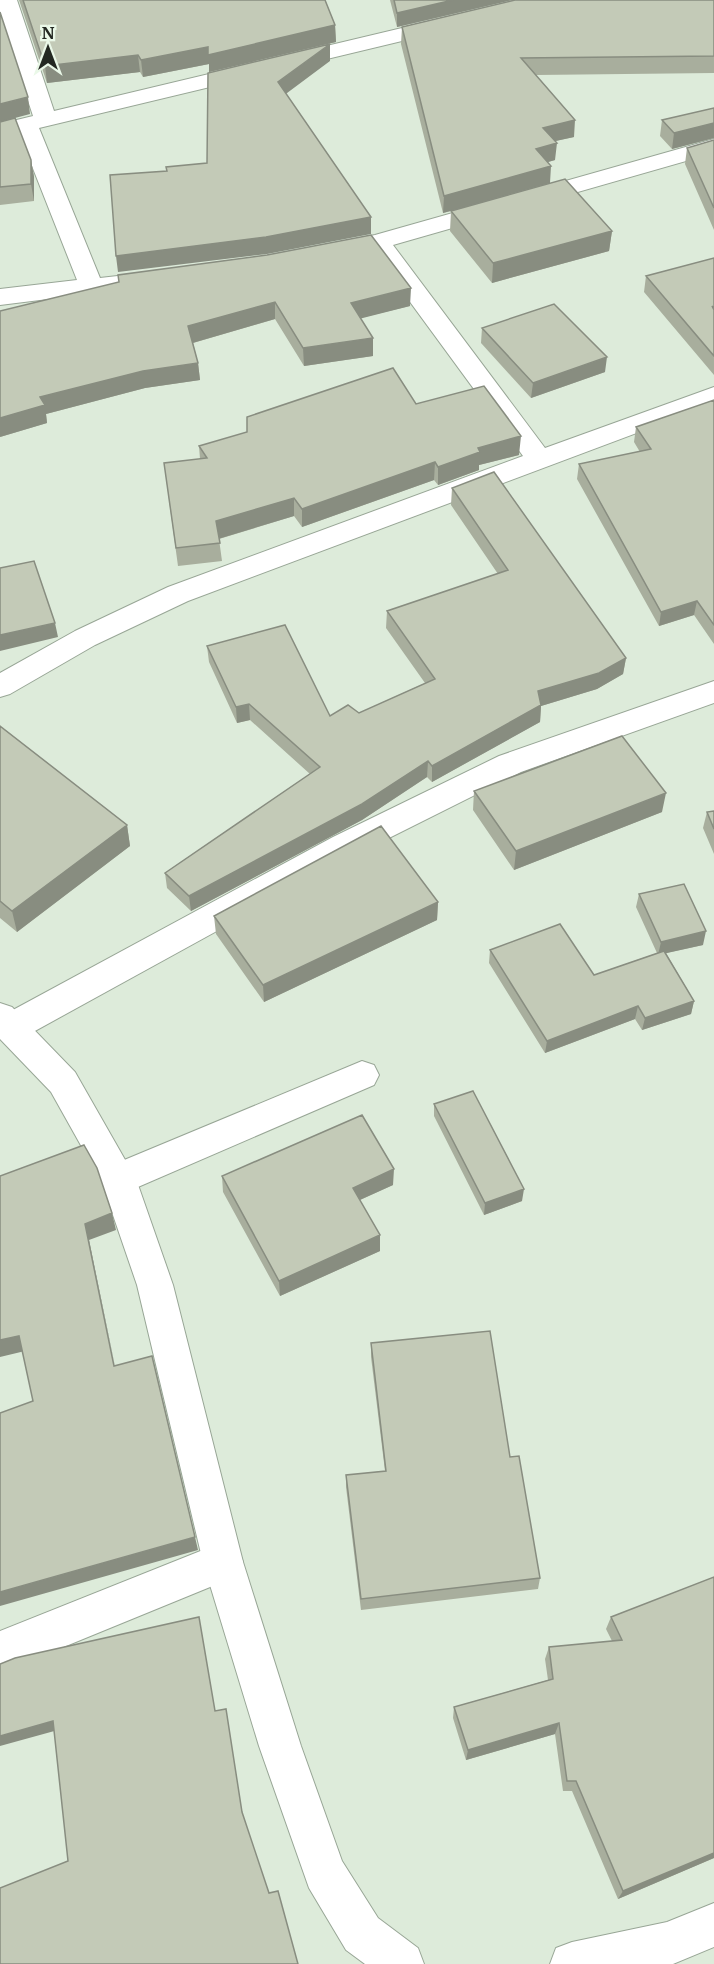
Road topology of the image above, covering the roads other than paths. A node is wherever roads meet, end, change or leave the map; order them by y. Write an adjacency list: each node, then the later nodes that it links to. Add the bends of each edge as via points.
1 (6, 0): 3 (street)
2 (462, 20): 3 (street)
3 (36, 124): 4 (street); 9 (street)
4 (0, 131)
5 (714, 146): 6 (street)
6 (378, 242): 7 (street); 12 (street)
7 (312, 255)
8 (162, 278): 9 (street)
9 (92, 288): 10 (street)
10 (0, 297)
11 (714, 395): 12 (street)
12 (540, 460): 13 (street, via 178,594 85,638)
13 (0, 686)
14 (714, 692): 15 (street, via 510,764)
15 (6, 1022): 17 (street, via 63,1082)
16 (362, 1075): 17 (street)
17 (118, 1179): 18 (street, via 155,1285)
18 (224, 1562): 19 (street); 21 (street, via 280,1746 324,1873 362,1934)
19 (0, 1652)
20 (714, 1925): 22 (street, via 667,1944)
21 (402, 1964)
22 (572, 1964)

